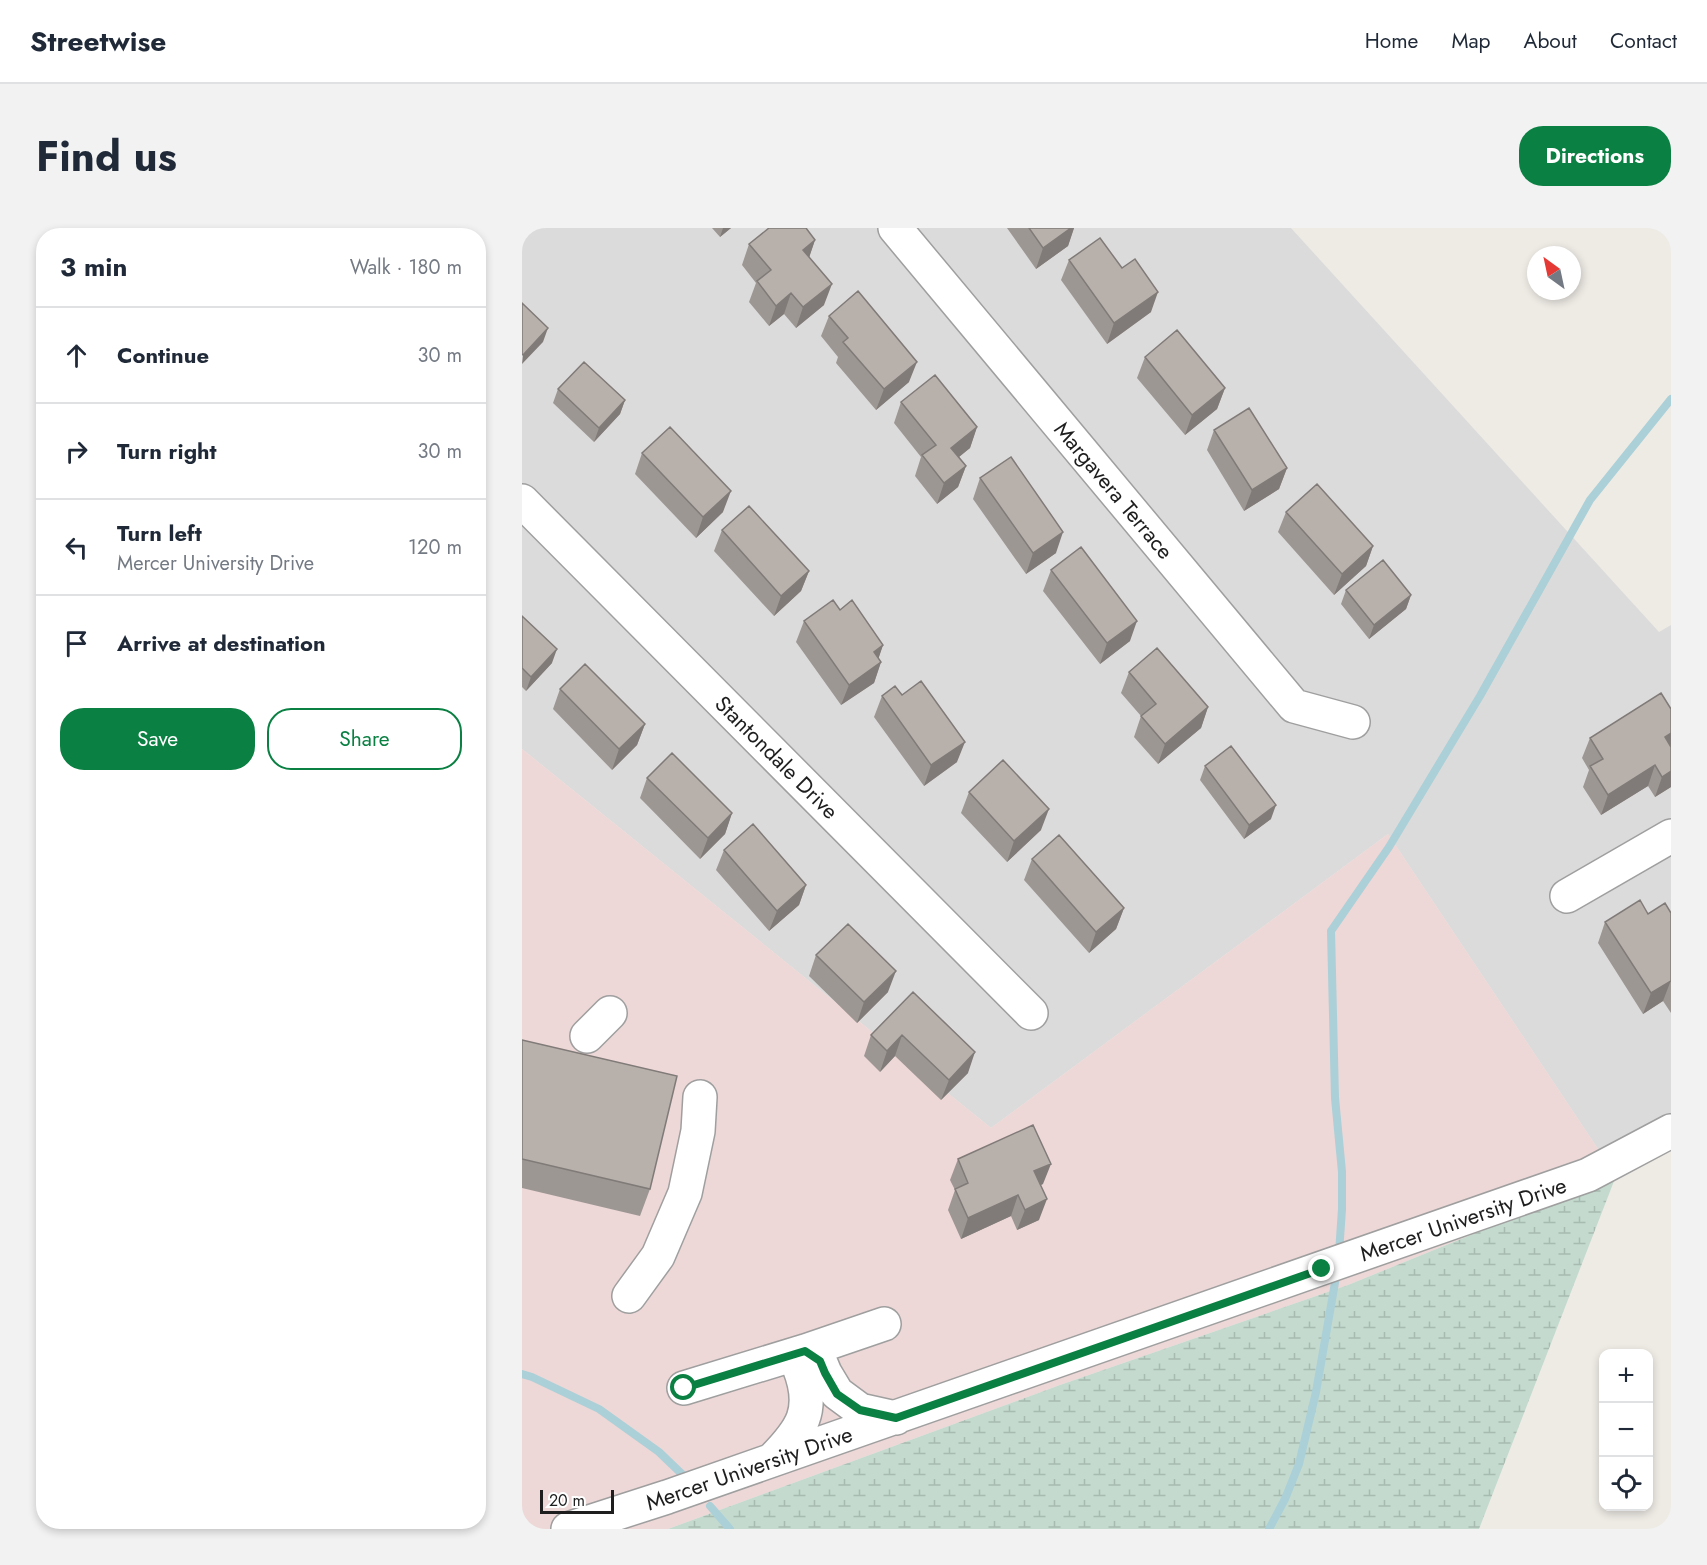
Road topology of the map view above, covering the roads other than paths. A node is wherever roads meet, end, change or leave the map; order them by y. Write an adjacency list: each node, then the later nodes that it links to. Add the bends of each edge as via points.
1 (895, 228): 3 (street, Margavera Terrace, via 1294,706)
2 (522, 501): 7 (street, Stantondale Drive)
3 (1353, 722)
4 (1668, 844): 5 (street)
5 (1567, 896)
6 (610, 1013): 8 (street)
7 (1031, 1013)
8 (587, 1036)
9 (700, 1097): 11 (street, via 698,1131 685,1193 658,1256)
10 (1671, 1131): 15 (street, Mercer University Drive, via 1588,1175)
11 (629, 1296)
12 (884, 1324): 13 (street)
13 (805, 1351): 14 (street); 15 (street, via 820,1361 837,1394 860,1410); 16 (street, via 799,1367 807,1404 800,1429)
14 (684, 1388)
15 (896, 1418): 16 (street, Mercer University Drive)
16 (771, 1461): 17 (street, Mercer University Drive)
17 (568, 1529)

